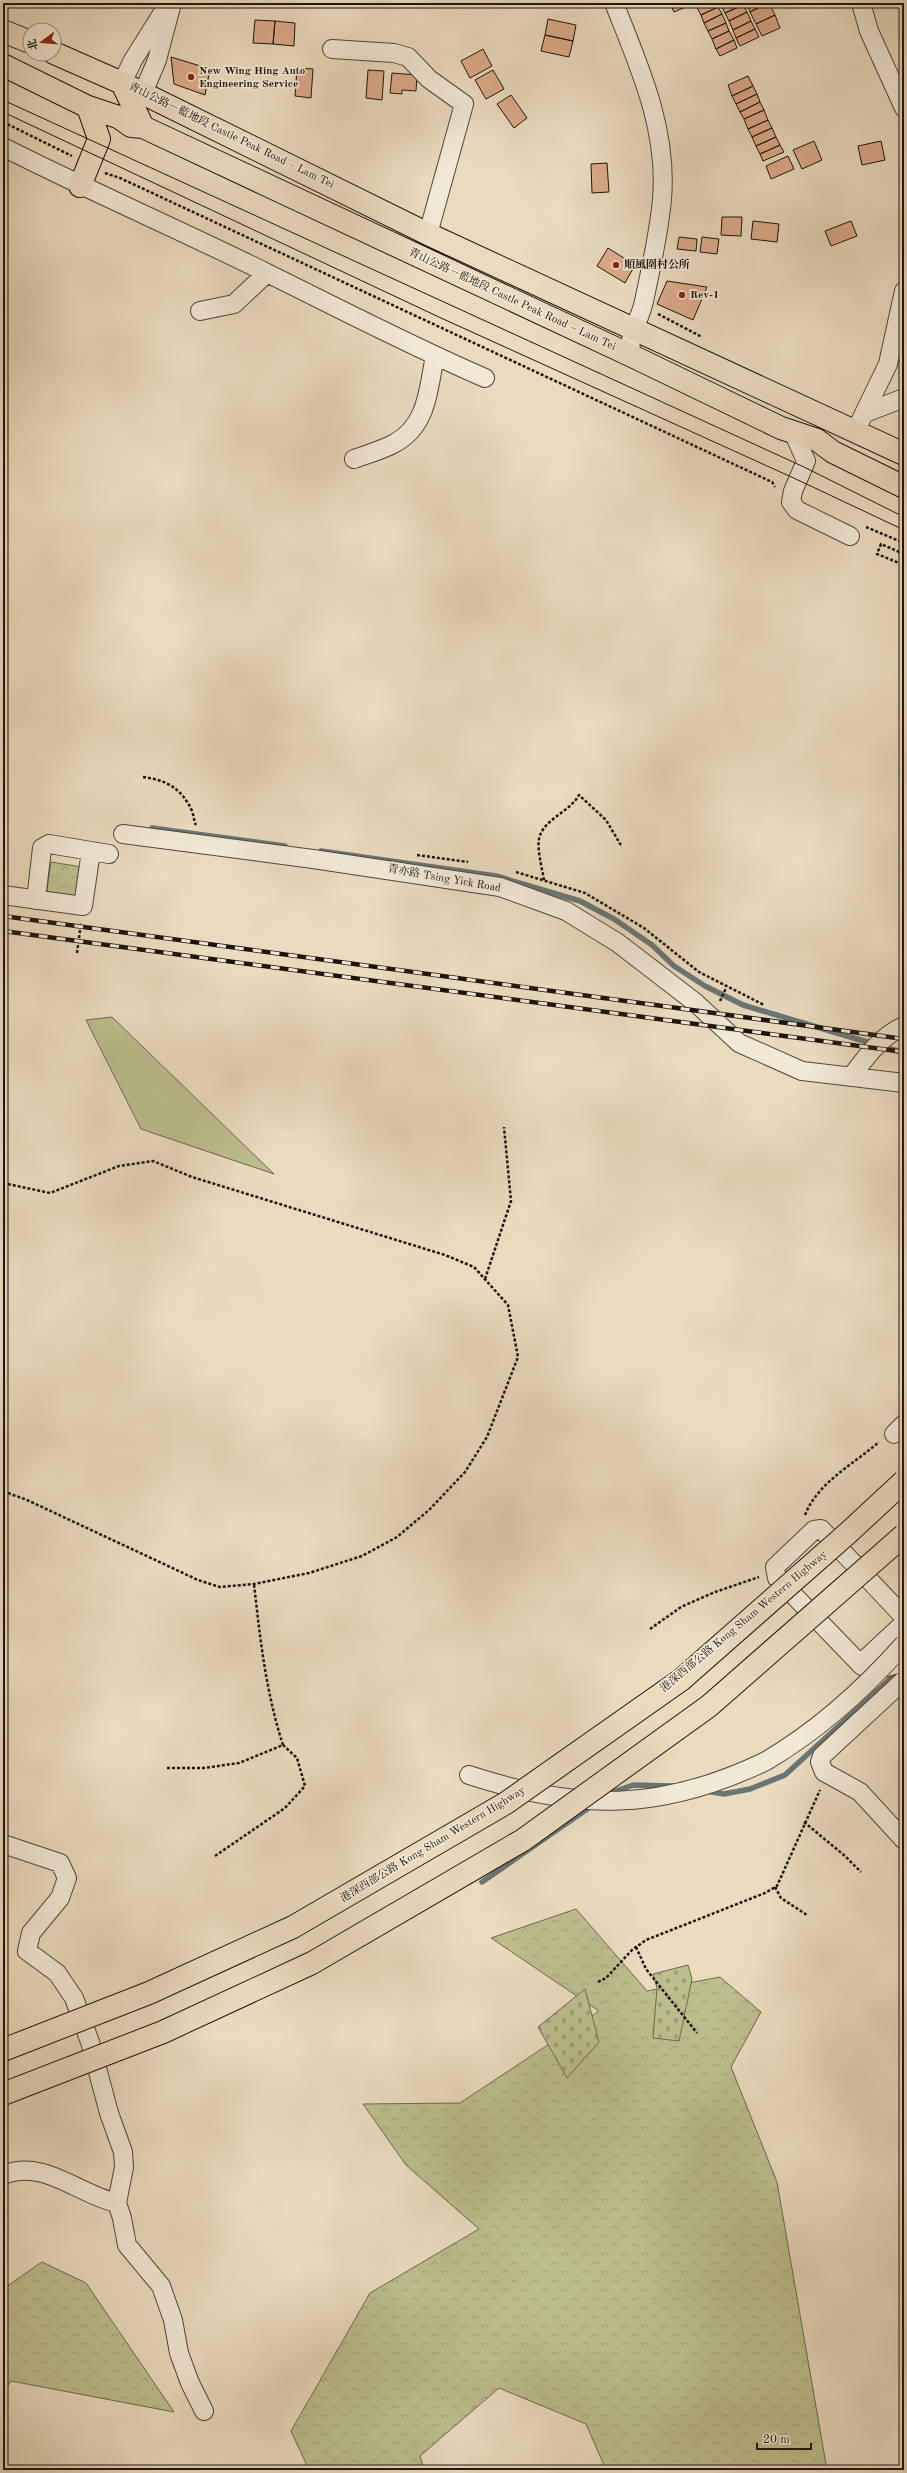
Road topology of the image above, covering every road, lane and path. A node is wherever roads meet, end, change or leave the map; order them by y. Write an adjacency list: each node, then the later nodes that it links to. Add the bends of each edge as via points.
1 (169, 3): 10 (street, via 133,60)
2 (172, 3): 11 (street, via 157,60)
3 (614, 3): 25 (street, via 651,99 659,138 662,182 662,200 643,303)
4 (861, 3): 13 (street, via 869,31)
5 (3, 31): 6 (main road)
6 (22, 39)
7 (332, 49): 21 (street, via 394,53 408,57 430,79 464,104)
8 (62, 57): 10 (main road, 青山公路－藍地段 Castle Peak Road – Lam Tei)
9 (3, 65): 12 (main road, 青山公路－藍地段 Castle Peak Road – Lam Tei)
10 (122, 83): 11 (main road, 青山公路－藍地段 Castle Peak Road – Lam Tei); 15 (main road)
11 (143, 93): 21 (main road, 青山公路－藍地段 Castle Peak Road – Lam Tei)
12 (88, 107): 15 (main road, 青山公路－藍地段 Castle Peak Road – Lam Tei); 16 (main road)
13 (904, 108)
14 (3, 122): 18 (path)
15 (131, 123): 16 (main road); 27 (main road, 青山公路－藍地段 Castle Peak Road – Lam Tei)
16 (99, 139): 20 (main road)
17 (3, 146): 20 (street)
18 (71, 155)
19 (116, 178): 37 (path, via 772,482)
20 (80, 186): 22 (street)
21 (428, 234): 25 (main road, 青山公路－藍地段 Castle Peak Road – Lam Tei)
22 (267, 273): 24 (street, via 234,304); 26 (street)
23 (904, 291): 30 (street, via 888,364)
24 (200, 312)
25 (633, 330): 27 (street, via 630,346); 31 (main road, 青山公路－藍地段 Castle Peak Road – Lam Tei)
26 (435, 356): 28 (street); 35 (street, via 426,405 418,424 396,443)
27 (632, 356): 32 (main road, 青山公路－藍地段 Castle Peak Road – Lam Tei)
28 (485, 378)
29 (904, 398): 30 (street)
30 (865, 412): 31 (street)
31 (855, 432): 34 (main road, 青山公路－藍地段 Castle Peak Road – Lam Tei)
32 (794, 434): 33 (main road, 青山公路－藍地段 Castle Peak Road – Lam Tei, via 811,438); 36 (street)
33 (833, 452): 36 (street); 38 (main road, 青山公路－藍地段 Castle Peak Road – Lam Tei)
34 (904, 454)
35 (354, 459)
36 (806, 461): 39 (street, via 791,502 797,510)
37 (774, 487)
38 (904, 487)
39 (850, 536)
40 (904, 554): 41 (path, via 881,544 877,554)
41 (904, 566)
42 (143, 777): 43 (path, via 164,781 181,792 193,813 195,825)
43 (202, 826)
44 (123, 834): 58 (street, 青亦路 Tsing Yick Road, via 500,887 566,911 618,943 696,1003 739,1043 802,1071)
45 (622, 847): 48 (path, via 606,820 579,795 570,807 549,823 539,839)
46 (91, 851): 47 (street); 51 (street, via 48,844 42,848); 52 (street)
47 (109, 854)
48 (544, 880)
49 (558, 884): 54 (path, via 585,893 644,928 699,972)
50 (3, 895): 51 (street)
51 (36, 900): 52 (street)
52 (83, 906): 53 (path)
53 (77, 953)
54 (726, 988): 55 (path); 56 (path)
55 (719, 1002)
56 (764, 1006)
57 (898, 1028): 58 (street, via 868,1054)
58 (851, 1077): 59 (street, 青亦路 Tsing Yick Road)
59 (904, 1084)
60 (504, 1127): 62 (path, via 511,1201)
61 (3, 1182): 62 (path, via 50,1193 119,1166 153,1161 192,1177 445,1255 474,1267)
62 (485, 1280): 69 (path, via 508,1305 518,1356 487,1437 465,1472 429,1510 397,1537 362,1556 309,1573)
63 (893, 1433): 66 (path, via 844,1467 809,1506)
64 (904, 1481): 91 (main road, 港深西部公路 Kong Sham Western Highway, bridge, via 681,1680 506,1803 293,1927 149,1993)
65 (3, 1494): 69 (path, via 8,1493 28,1500 198,1580 220,1587)
66 (804, 1517)
67 (904, 1535): 92 (main road, bridge, via 709,1706 523,1840 312,1963 163,2032)
68 (775, 1572): 70 (street, via 775,1567 814,1530 821,1529); 72 (path, via 680,1606); 75 (street, via 777,1578)
69 (254, 1584): 77 (path, via 262,1658 274,1719)
70 (904, 1617)
71 (904, 1623): 75 (street)
72 (650, 1629)
73 (904, 1644): 80 (street, bridge, via 841,1708 792,1746 766,1761 698,1788 651,1799 585,1801 530,1793)
74 (904, 1662): 75 (street, via 874,1671)
75 (860, 1664)
76 (904, 1680): 79 (street, via 822,1756 821,1768)
77 (283, 1745): 78 (path, via 239,1763 204,1768); 84 (path, via 297,1758 305,1786 285,1808)
78 (167, 1768)
79 (828, 1773): 81 (path); 82 (street, via 860,1792)
80 (469, 1775)
81 (804, 1822): 85 (path, via 846,1856); 86 (path, via 783,1875)
82 (904, 1840)
83 (3, 1844): 94 (street, via 60,1863 68,1878 60,1898 31,1933 27,1951 57,1973 74,1998 90,2042 109,2113 123,2152 124,2167)
84 (215, 1856)
85 (861, 1872)
86 (775, 1887): 87 (path, via 781,1898); 88 (path, via 646,1940)
87 (806, 1915)
88 (636, 1947): 89 (path, via 606,1978); 90 (path, via 646,1970)
89 (598, 1982)
90 (697, 2033)
91 (3, 2050)
92 (3, 2094)
93 (3, 2174): 94 (street, via 14,2170 55,2176 100,2200)
94 (117, 2203): 95 (street, via 127,2245 162,2286 179,2353 190,2384)
95 (204, 2410)

